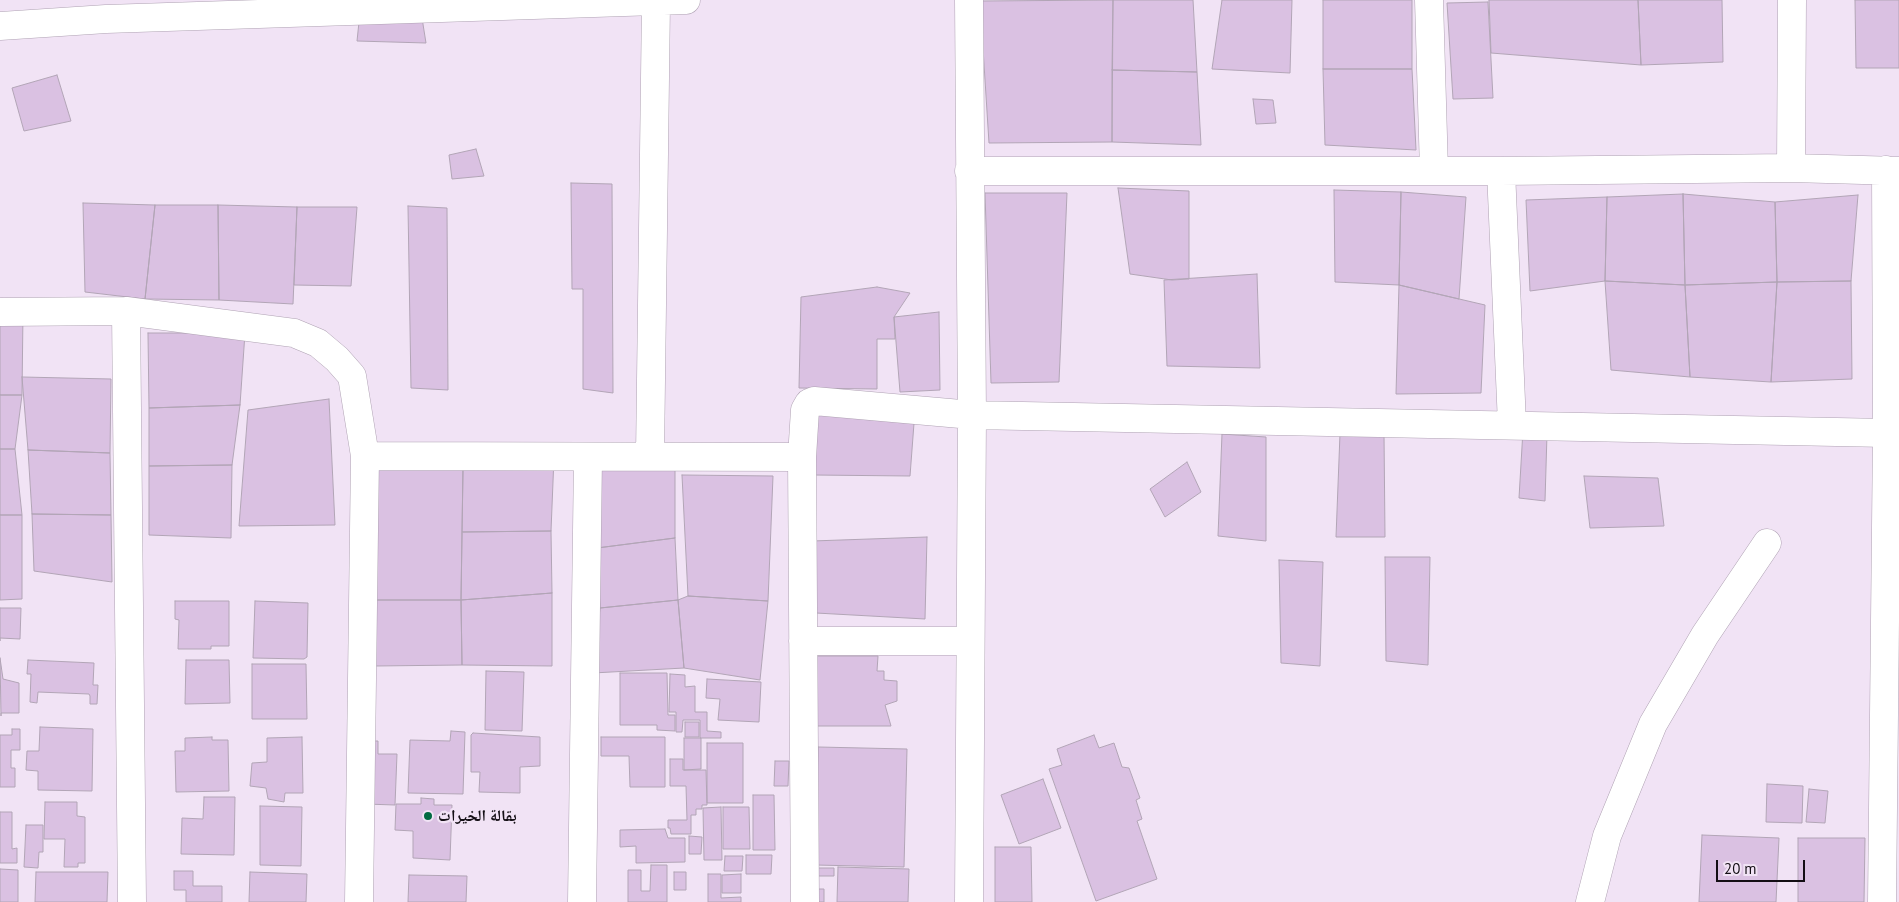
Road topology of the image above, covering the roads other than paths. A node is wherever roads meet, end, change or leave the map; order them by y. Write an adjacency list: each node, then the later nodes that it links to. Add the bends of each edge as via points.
1 (686, 0): 6 (street)
2 (969, 0): 11 (street)
3 (1429, 0): 12 (street)
4 (1792, 0): 10 (street)
5 (574, 2): 6 (street); 7 (street)
6 (656, 2): 22 (street)
7 (365, 5): 8 (street)
8 (108, 10): 9 (street)
9 (0, 26)
10 (1791, 168): 13 (street); 14 (street)
11 (969, 171): 12 (street); 18 (street)
12 (1434, 171): 13 (street)
13 (1501, 171): 19 (street)
14 (1892, 171): 17 (street)
15 (126, 311): 16 (street); 21 (street, via 294,333 318,344 352,376); 28 (street)
16 (0, 312)
17 (1893, 320): 20 (street)
18 (972, 414): 19 (street); 24 (street, via 814,402 806,410); 27 (street)
19 (1512, 424): 20 (street)
20 (1887, 433): 34 (street)
21 (366, 456): 23 (street); 29 (street)
22 (650, 456): 23 (street); 24 (street)
23 (588, 457): 30 (street)
24 (802, 457): 26 (street)
25 (1767, 543): 33 (street, via 1705,635 1653,724 1607,836)
26 (803, 641): 27 (street); 31 (street)
27 (970, 641): 32 (street)
28 (132, 902)
29 (359, 902)
30 (582, 902)
31 (805, 902)
32 (969, 902)
33 (1590, 902)
34 (1882, 902)

